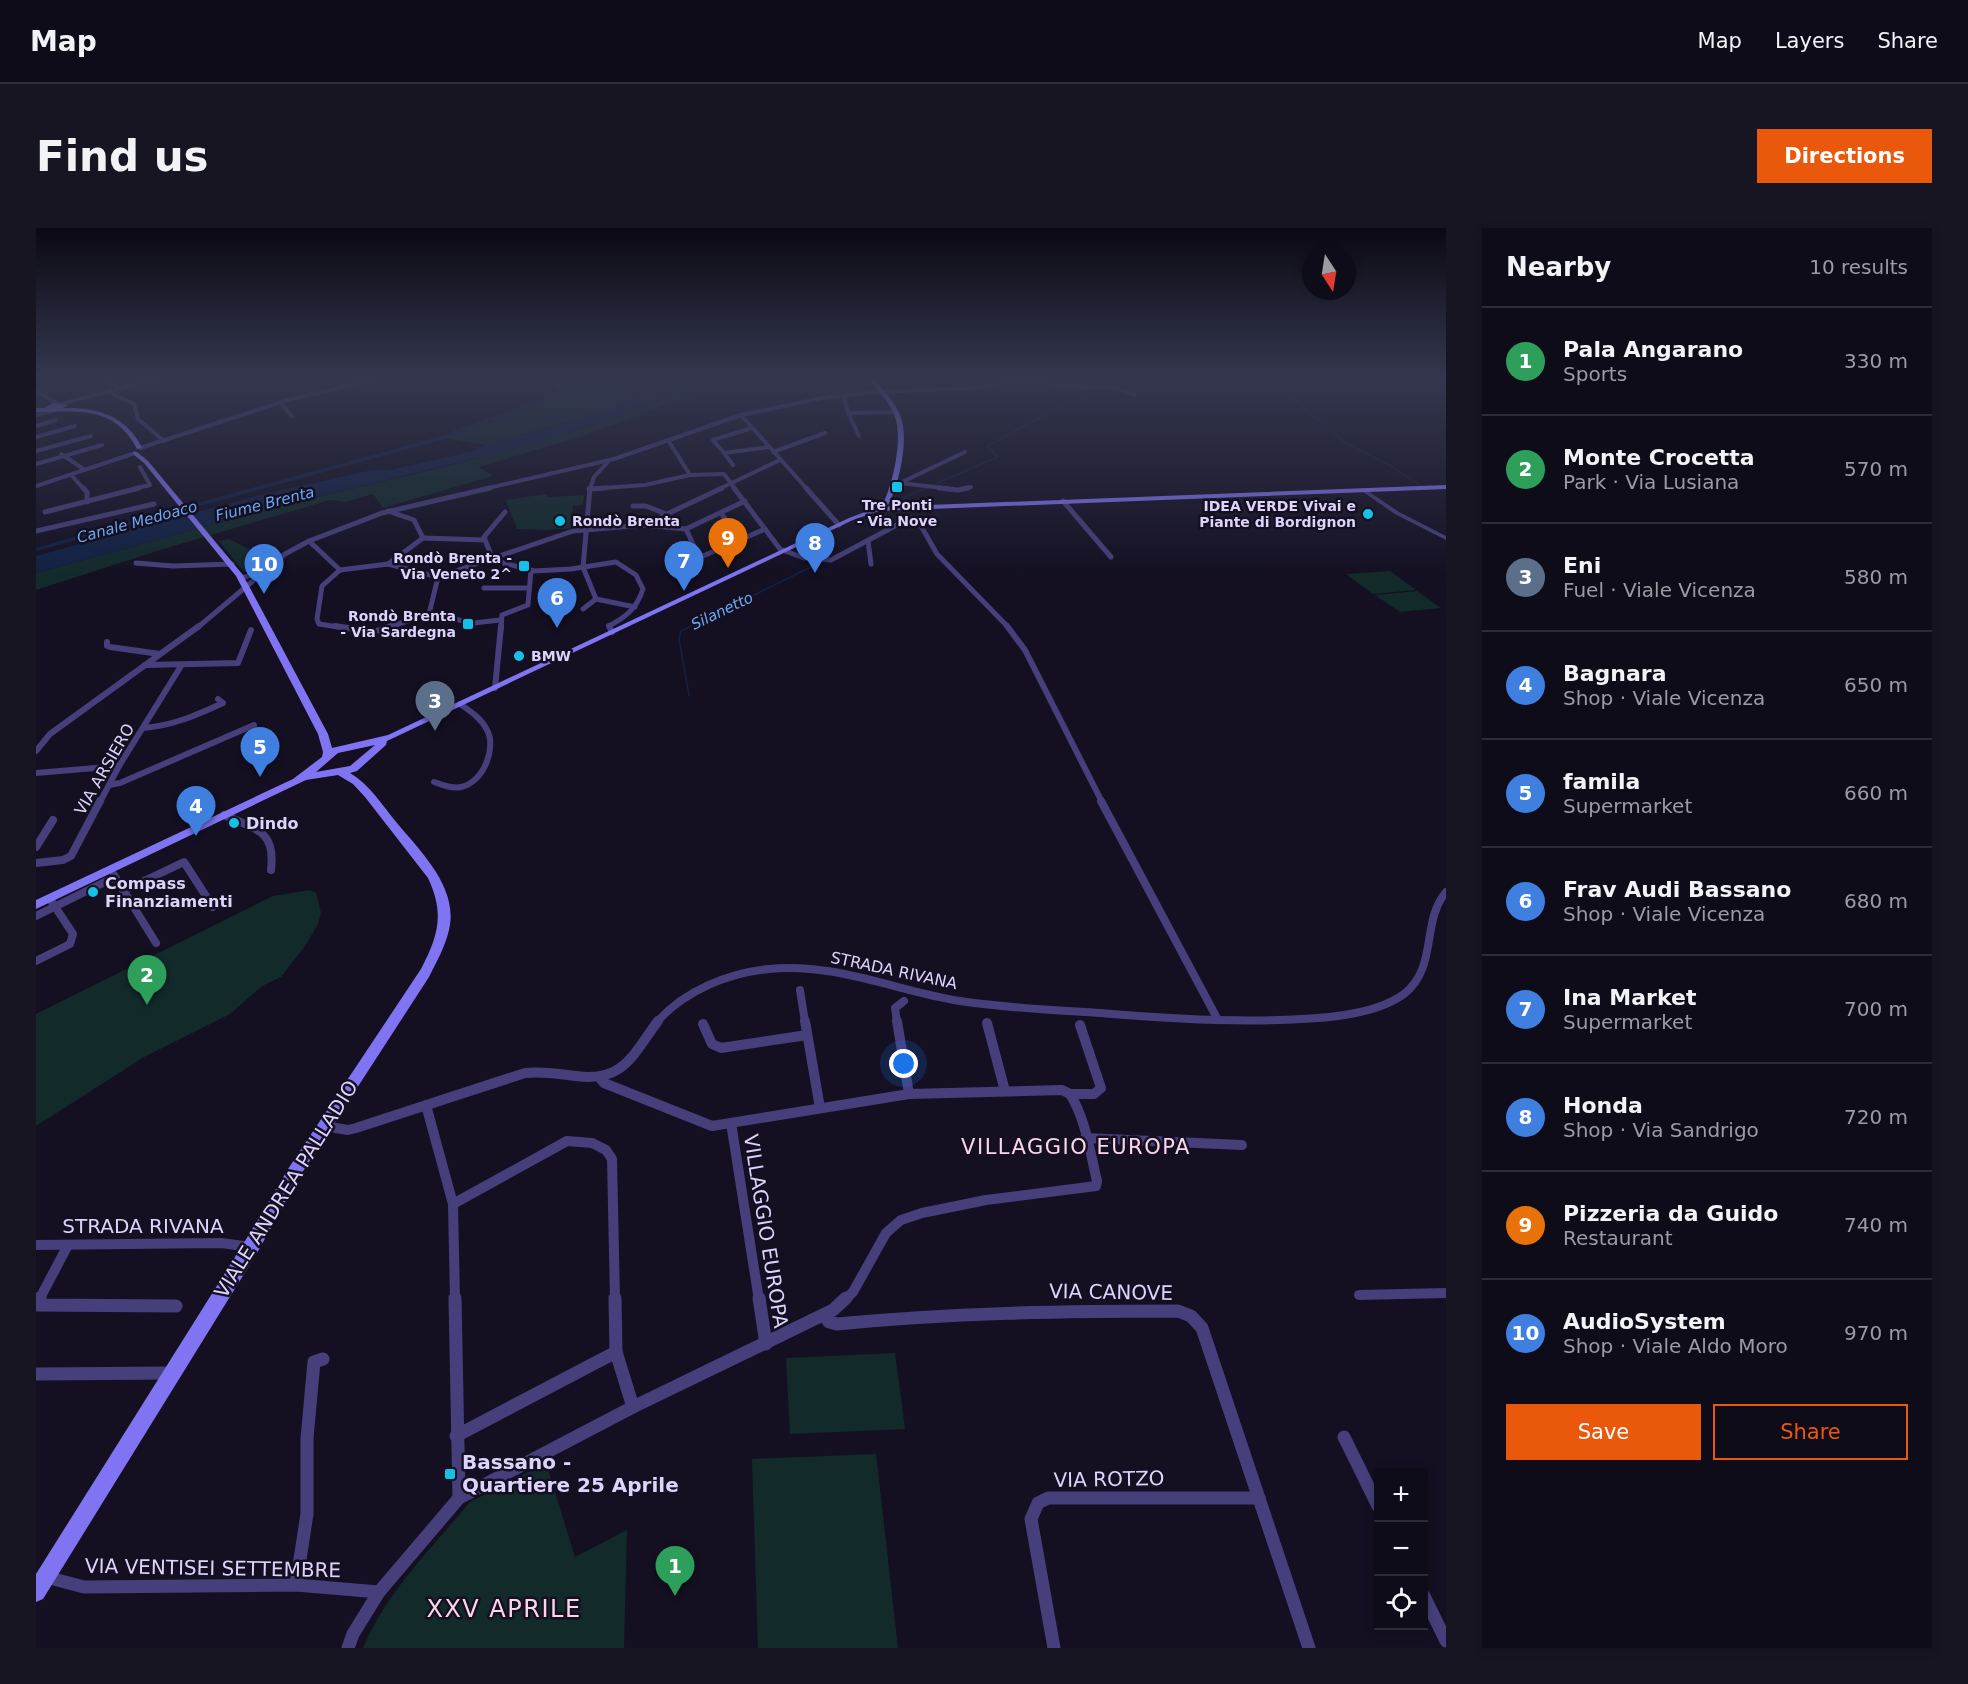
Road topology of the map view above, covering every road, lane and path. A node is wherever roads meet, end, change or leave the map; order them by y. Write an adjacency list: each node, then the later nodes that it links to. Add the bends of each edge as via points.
1 (56, 445): 10 (street)
2 (102, 445): 17 (street)
3 (138, 445): 12 (main road)
4 (149, 445): 12 (street)
5 (653, 445): 19 (street)
6 (671, 445): 26 (street)
7 (717, 445): 16 (street)
8 (791, 445): 14 (street)
9 (899, 445): 28 (main road)
10 (50, 447): 13 (street); 17 (street)
11 (769, 447): 14 (street); 16 (street)
12 (140, 448): 18 (street); 18 (street); 61 (main road, via 146,462)
13 (36, 451)
14 (773, 452): 20 (street)
15 (965, 452): 28 (street)
16 (724, 453): 22 (street)
17 (64, 456): 21 (street); 24 (street)
18 (124, 456): 24 (street)
19 (614, 459): 32 (street, via 597,473); 40 (street)
20 (780, 460): 27 (street); 46 (street)
21 (36, 464)
22 (734, 465)
23 (140, 467): 36 (street, via 150,485)
24 (85, 470): 25 (street)
25 (71, 475): 29 (street); 36 (street, via 87,492)
26 (690, 475): 27 (street, via 724,474); 32 (street, via 645,485)
27 (732, 483): 34 (street); 44 (street)
28 (896, 483): 30 (street, via 958,490); 39 (main road)
29 (36, 486)
30 (971, 487)
31 (1446, 488): 33 (main road)
32 (589, 489): 49 (street)
33 (1365, 491): 35 (main road); 52 (street)
34 (745, 501): 43 (street); 48 (street)
35 (1063, 501): 39 (main road); 58 (street)
36 (87, 502): 41 (street)
37 (154, 504): 50 (street)
38 (633, 506): 44 (street, via 646,506)
39 (881, 506): 46 (main road)
40 (388, 511): 51 (street, via 414,520); 55 (street)
41 (45, 512)
42 (506, 512): 53 (street)
43 (721, 513): 47 (street); 54 (street)
44 (666, 514): 45 (street)
45 (644, 525): 47 (street); 49 (street)
46 (839, 525): 57 (main road)
47 (686, 529): 54 (street, via 698,555)
48 (765, 529): 54 (street); 57 (street)
49 (587, 530): 59 (street, via 573,531); 64 (street)
50 (36, 531)
51 (423, 537): 53 (street); 62 (street)
52 (1446, 538)
53 (484, 540): 59 (street)
54 (740, 540)
55 (309, 541): 65 (street); 66 (street)
56 (868, 541): 57 (street, via 831,560 802,558); 63 (street); 120 (street, via 915,518 937,554 1002,619 1025,650 1125,849)
57 (783, 551): 79 (main road)
58 (1112, 557)
59 (493, 560): 67 (street); 68 (street)
60 (136, 563): 61 (street)
61 (231, 564): 69 (main road)
62 (388, 564): 66 (street); 68 (street)
63 (871, 564)
64 (582, 567): 67 (street); 73 (street); 74 (street, via 616,562 623,565 636,575 643,589)
65 (268, 569): 69 (street); 72 (street)
66 (340, 570): 76 (street, via 322,586 319,624 374,632)
67 (531, 570): 71 (street)
68 (438, 577): 76 (street)
69 (241, 578): 72 (main road)
70 (484, 588): 71 (street)
71 (529, 588): 77 (street, via 528,605 502,615)
72 (249, 593): 81 (street, via 229,602); 92 (main road)
73 (596, 599): 74 (street); 75 (street)
74 (636, 607): 79 (street, via 609,626)
75 (583, 609)
76 (429, 614): 77 (street, via 474,623)
77 (500, 620): 84 (street)
78 (251, 630): 83 (street, via 238,663)
79 (612, 632): 84 (main road)
80 (107, 642): 81 (street, via 110,647)
81 (160, 654): 82 (street)
82 (145, 665): 83 (street); 90 (street)
83 (181, 666): 88 (street, VIA ARSIERO)
84 (495, 688): 86 (main road)
85 (218, 699): 88 (street, via 223,703 179,722)
86 (460, 704): 91 (main road); 101 (street, via 484,723 490,736 491,747 481,777 470,784 444,786)
87 (254, 725): 102 (street)
88 (143, 728): 97 (street, VIA ARSIERO)
89 (36, 734): 90 (street)
90 (50, 734): 94 (street)
91 (391, 736): 93 (main road); 96 (main road)
92 (326, 740): 93 (main road); 95 (main road)
93 (349, 747): 95 (main road); 96 (main road, via 363,750)
94 (36, 751)
95 (325, 758): 98 (main road, VIALE ANDREA PALLADIO, via 324,768); 100 (main road)
96 (364, 760): 98 (main road, via 353,769); 103 (main road)
97 (119, 765): 99 (street); 102 (street, VIA ARSIERO)
98 (337, 772): 100 (main road); 103 (main road, VIALE ANDREA PALLADIO)
99 (36, 773)
100 (297, 781): 104 (main road)
101 (434, 782)
102 (109, 785): 107 (street, VIA ARSIERO, via 71,856)
103 (364, 788): 132 (main road, VIALE ANDREA PALLADIO, via 435,877 444,903 444,932 425,973)
104 (224, 815): 108 (street, via 257,827 267,835 274,854); 109 (main road)
105 (52, 820): 106 (street)
106 (36, 847)
107 (36, 863)
108 (271, 870)
109 (113, 873): 110 (street); 112 (main road)
110 (123, 891): 114 (street, via 184,862); 116 (street)
111 (1446, 892): 120 (street, STRADA RIVANA, via 1435,908 1435,940 1428,968 1407,992 1394,1000 1362,1011 1327,1015)
112 (52, 903): 113 (main road); 115 (street); 117 (street, via 73,939)
113 (36, 905)
114 (213, 907)
115 (36, 916)
116 (156, 943)
117 (36, 961)
118 (800, 990): 124 (street)
119 (903, 1001): 127 (street, via 895,1008)
120 (1218, 1020): 125 (street, STRADA RIVANA, via 1026,1009 941,998 847,974 773,969 727,978 678,1003 623,1067)
121 (987, 1023): 126 (street)
122 (703, 1024): 124 (street, via 712,1044 721,1048)
123 (1080, 1025): 128 (street, VILLAGGIO EUROPA, via 1101,1088 1094,1094)
124 (807, 1035): 130 (street)
125 (599, 1077): 129 (street, via 530,1072); 131 (street, VILLAGGIO EUROPA, via 604,1083 708,1125)
126 (1005, 1092): 127 (street, VILLAGGIO EUROPA); 128 (street, VILLAGGIO EUROPA, via 1062,1090)
127 (909, 1094): 130 (street, VILLAGGIO EUROPA)
128 (1070, 1094): 133 (street)
129 (426, 1106): 132 (street, via 348,1130); 135 (street)
130 (820, 1108): 131 (street, VILLAGGIO EUROPA)
131 (731, 1123): 144 (street, VILLAGGIO EUROPA)
132 (323, 1126): 138 (main road, VIALE ANDREA PALLADIO)
133 (1085, 1138): 134 (street); 143 (street, via 1096,1186 986,1200 901,1220 886,1233 853,1292)
134 (1242, 1145)
135 (453, 1204): 145 (street, via 567,1141 592,1143 606,1150 612,1160); 150 (street)
136 (36, 1245): 137 (street, STRADA RIVANA)
137 (68, 1245): 138 (street, STRADA RIVANA, via 221,1243); 141 (street)
138 (251, 1247): 147 (main road, VIALE ANDREA PALLADIO)
139 (1446, 1293): 140 (street)
140 (1359, 1295)
141 (36, 1305): 142 (street)
142 (176, 1306)
143 (825, 1315): 144 (street); 153 (street, VIA CANOVE, via 829,1322 837,1324 1001,1311 1186,1313 1202,1328)
144 (766, 1344): 149 (street)
145 (616, 1352): 149 (street); 150 (street)
146 (323, 1359): 156 (street, via 314,1362 307,1438 307,1514)
147 (172, 1373): 148 (street); 155 (main road, VIALE ANDREA PALLADIO)
148 (36, 1374)
149 (633, 1407): 152 (street)
150 (456, 1436): 152 (street)
151 (1344, 1437): 154 (street)
152 (459, 1498): 157 (street)
153 (1259, 1498): 161 (street, VIA ROTZO, via 1041,1500 1032,1511 1032,1519); 162 (street, VIA CANOVE)
154 (1374, 1498)
155 (41, 1585): 156 (street, VIA VENTISEI SETTEMBRE)
156 (296, 1585): 157 (street, VIA VENTISEI SETTEMBRE)
157 (379, 1592): 160 (street)
158 (1428, 1604): 159 (street)
159 (1446, 1641)
160 (348, 1648)
161 (1054, 1648)
162 (1309, 1648)

